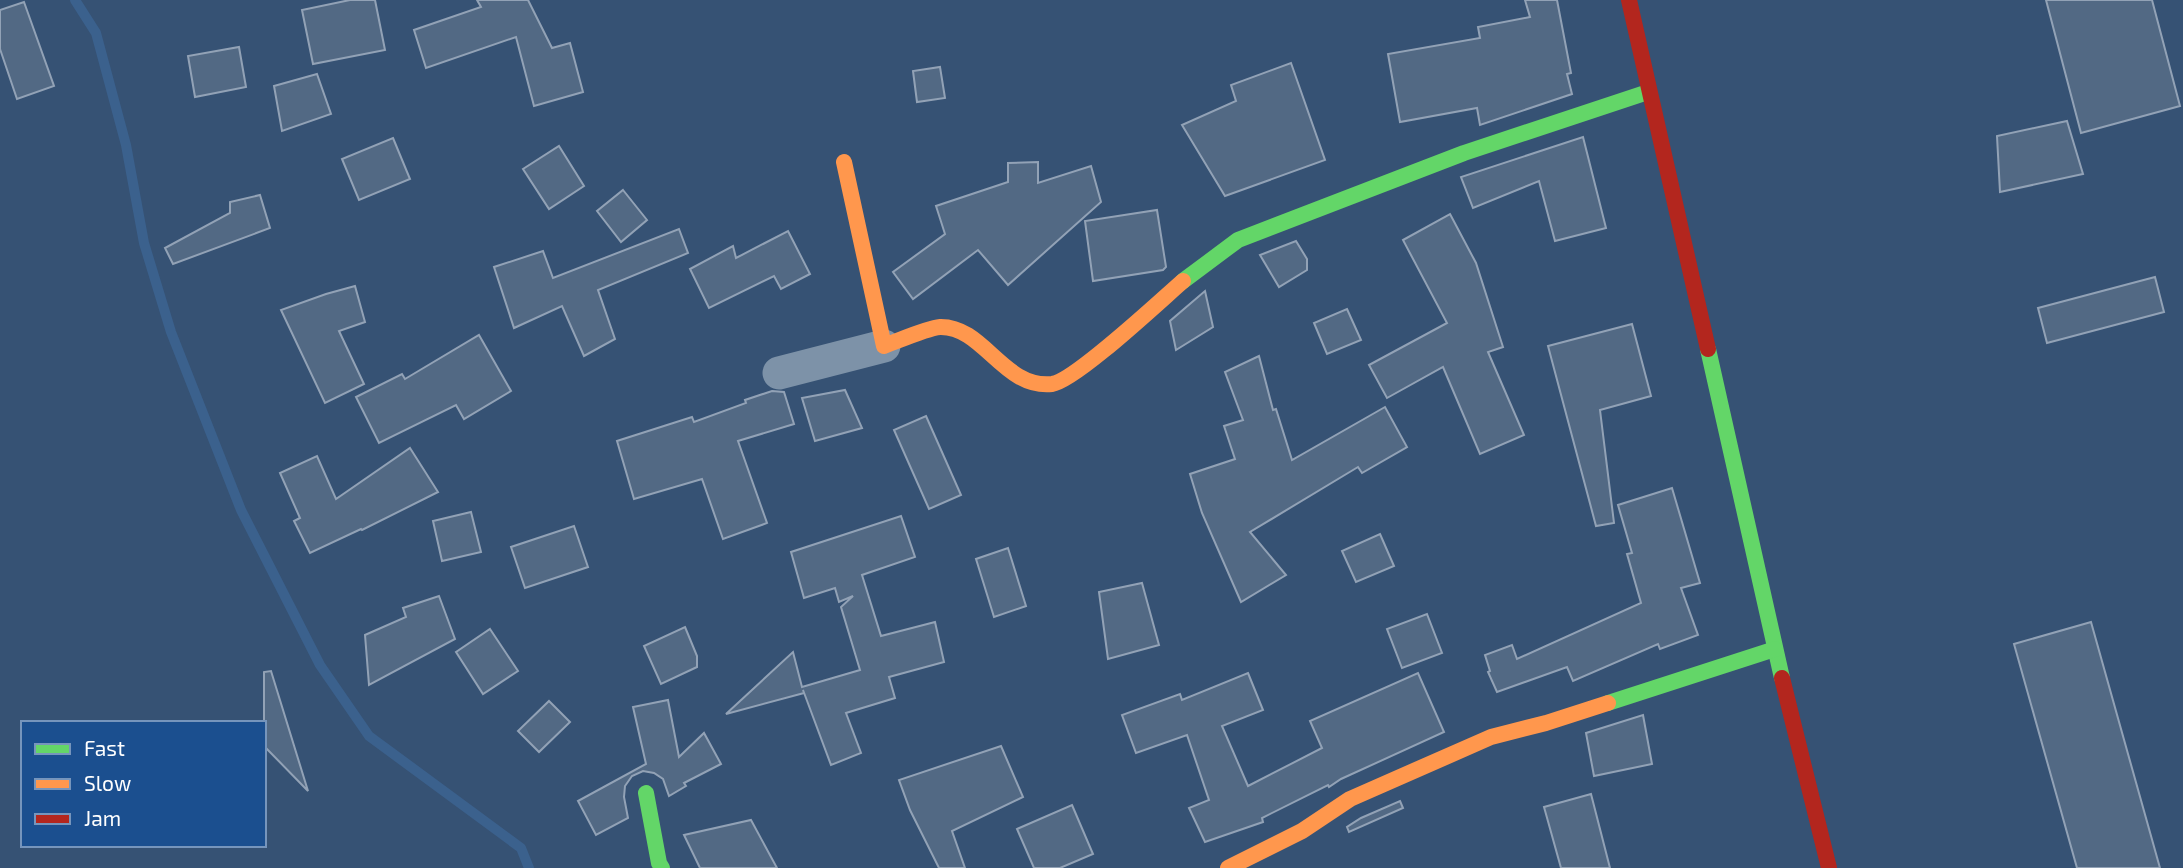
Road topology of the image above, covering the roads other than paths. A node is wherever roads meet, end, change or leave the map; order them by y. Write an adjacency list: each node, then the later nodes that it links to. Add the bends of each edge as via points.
1 (1629, 0): 2 (street)
2 (1648, 92): 4 (street, via 1464,153 1238,240 1087,364 1054,384 1030,382 1007,370 957,330 939,327); 6 (street)
3 (844, 162): 4 (street)
4 (884, 346): 5 (street)
5 (779, 373)
6 (1775, 649): 9 (street, via 1491,737 1350,799 1302,831); 10 (street)
7 (646, 793): 8 (street)
8 (662, 868)
9 (1228, 868)
10 (1829, 868)

